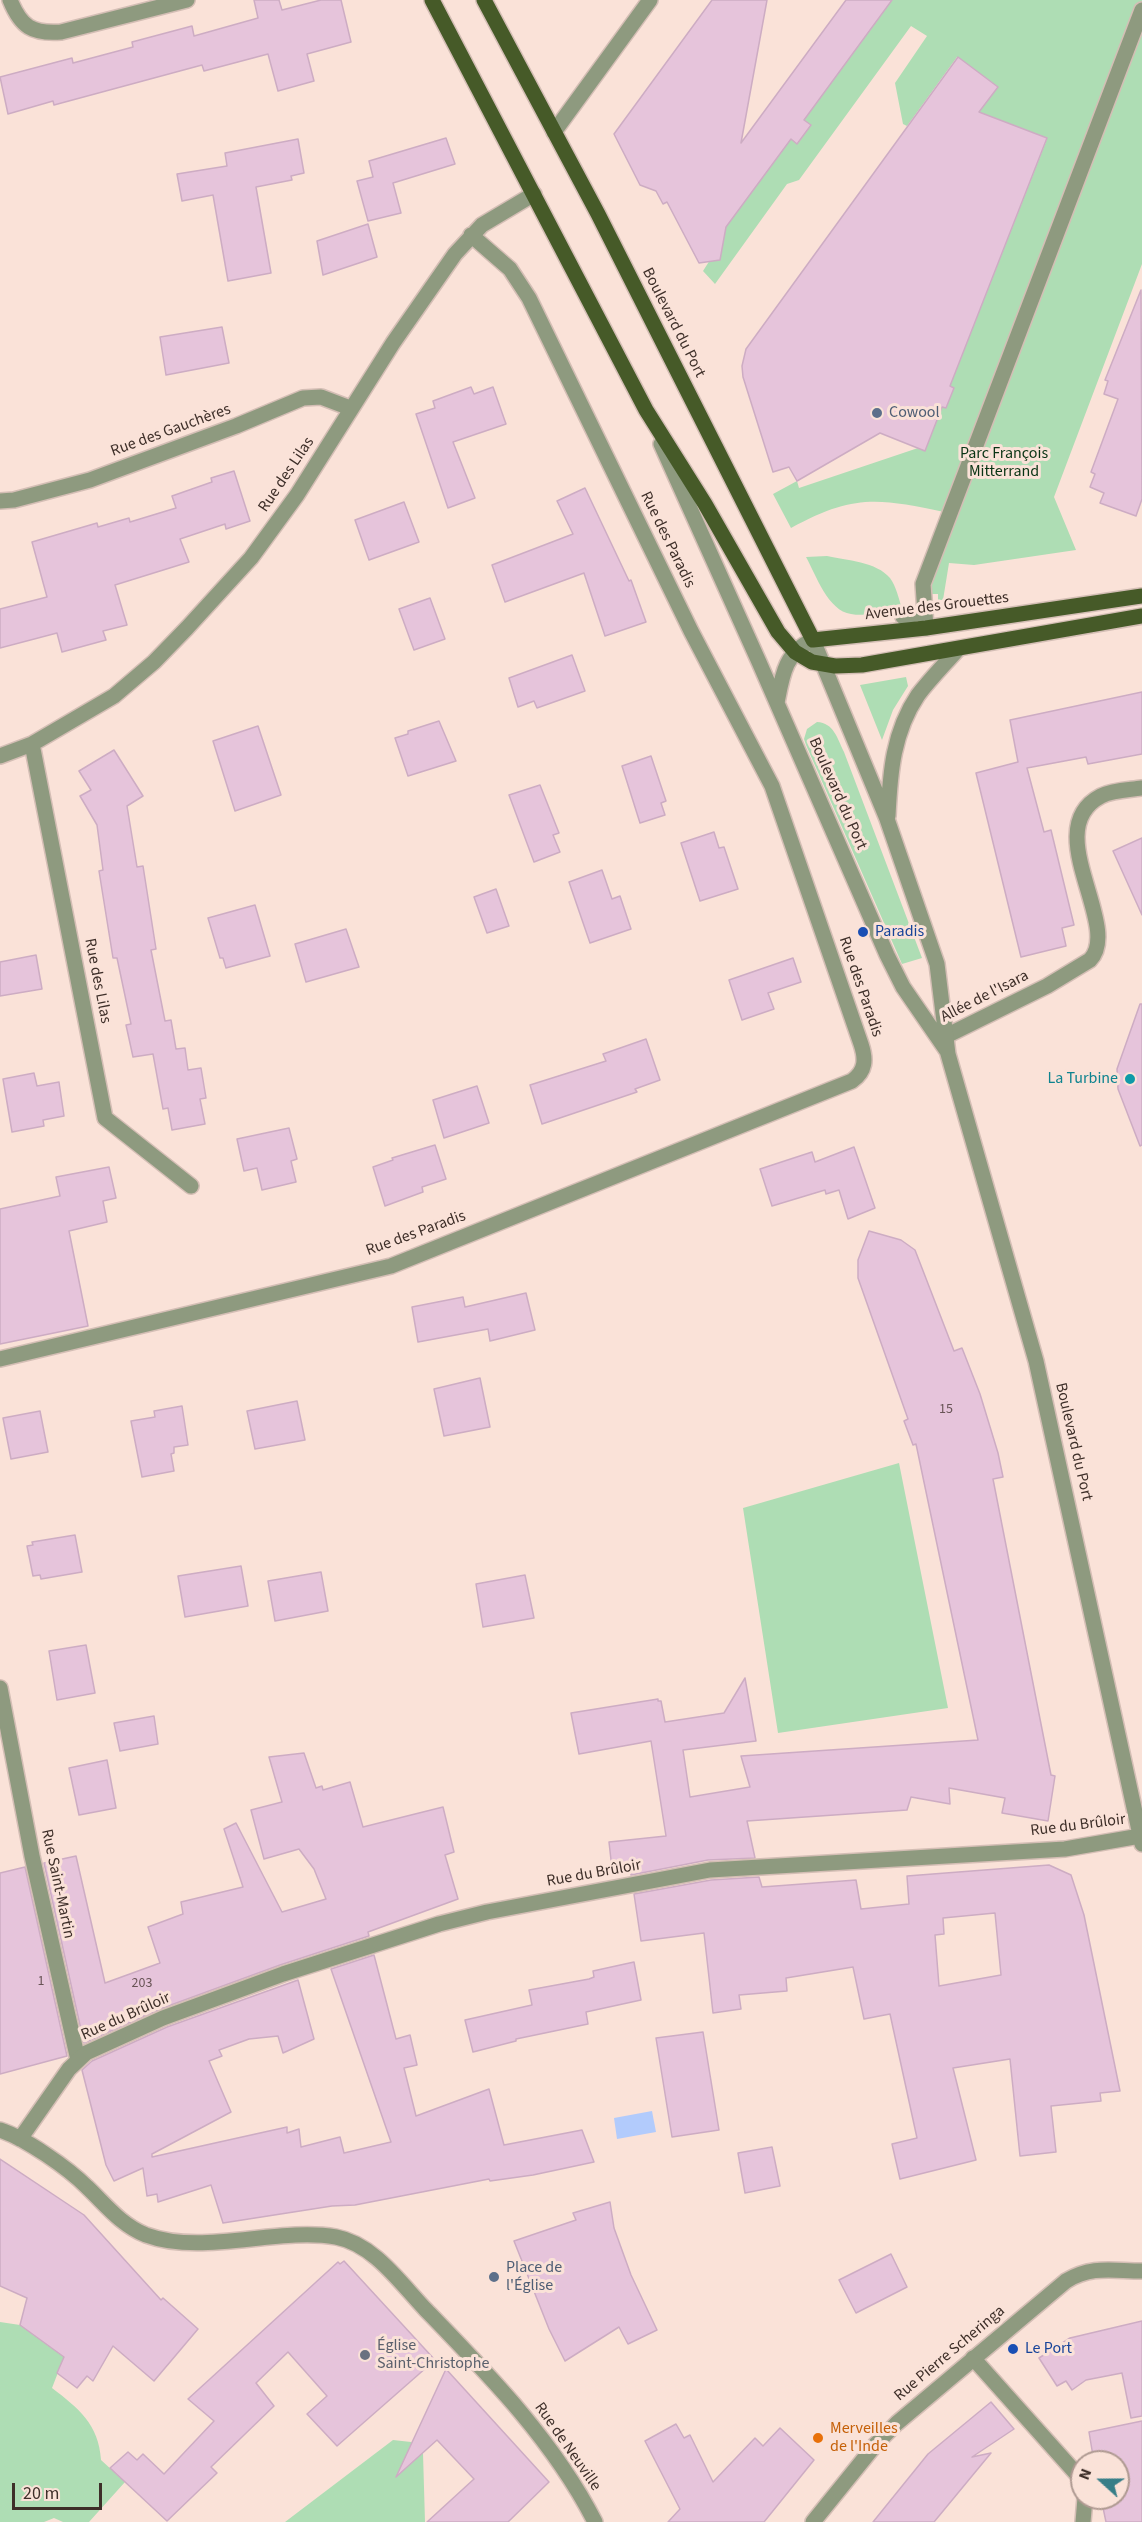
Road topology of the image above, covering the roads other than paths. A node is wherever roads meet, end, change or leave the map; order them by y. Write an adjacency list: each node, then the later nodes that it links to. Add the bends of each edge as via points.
1 (10, 0): 2 (street, via 23,24 50,33)
2 (187, 0)
3 (432, 0): 8 (main road, Boulevard du Port)
4 (484, 0): 7 (main road, Boulevard du Port)
5 (650, 0): 7 (street)
6 (1142, 10): 14 (street, via 923,584)
7 (554, 132): 18 (main road, Boulevard du Port)
8 (534, 194): 9 (street, Rue des Lilas); 11 (main road, Boulevard du Port)
9 (471, 235): 10 (street, Rue des Lilas, via 441,272); 29 (street, Rue des Paradis, via 510,269 529,298 696,641 772,786 865,1055 864,1067 852,1081 391,1266)
10 (350, 408): 12 (street, Rue des Gauchères, via 321,397 303,398 90,480 14,501); 23 (street, Rue des Lilas, via 321,460 251,558 187,628 114,696)
11 (646, 410): 20 (main road, Boulevard du Port, via 778,632); 22 (street, Boulevard du Port)
12 (0, 501)
13 (1142, 596): 17 (main road, Avenue des Grouettes)
14 (925, 612): 16 (street); 17 (street)
15 (1142, 616): 19 (main road)
16 (903, 617)
17 (926, 628): 18 (main road, Avenue des Grouettes)
18 (813, 640): 20 (street, Avenue des Grouettes); 21 (street, Boulevard du Port)
19 (958, 649): 21 (main road, via 862,665); 26 (street, via 918,695 902,728 891,772)
20 (795, 652): 21 (main road, Boulevard du Port); 22 (street, via 785,664)
21 (823, 665): 26 (street, Boulevard du Port)
22 (777, 703): 27 (street, Boulevard du Port, via 887,955 903,987)
23 (32, 744): 24 (street, Rue des Lilas); 28 (street, Rue des Lilas, via 105,1119)
24 (0, 756)
25 (1142, 788): 27 (street, Allée de l'Isara, via 1102,795 1080,820 1078,853 1099,936 1096,954 1047,986)
26 (888, 819): 27 (street, Boulevard du Port, via 937,964)
27 (943, 1038): 31 (street, Boulevard du Port, via 1036,1361)
28 (191, 1186)
29 (0, 1359)
30 (0, 1688): 32 (street, Rue Saint-Martin, via 32,1856)
31 (1141, 1838): 32 (street, Rue du Brûloir, via 1065,1849 710,1870 487,1912 283,1974 163,2018)
32 (78, 2060): 34 (street)
33 (0, 2130): 34 (street)
34 (20, 2139): 38 (street, Rue de Neuville, via 85,2185 126,2225 147,2235 170,2241 318,2236 358,2245 375,2257 507,2395 558,2462)
35 (1142, 2271): 36 (street, Rue Pierre Scheringa, via 1093,2269 1076,2275)
36 (973, 2358): 37 (street); 39 (street, Rue Pierre Scheringa, via 876,2444)
37 (1070, 2467)
38 (595, 2522)
39 (813, 2522)

